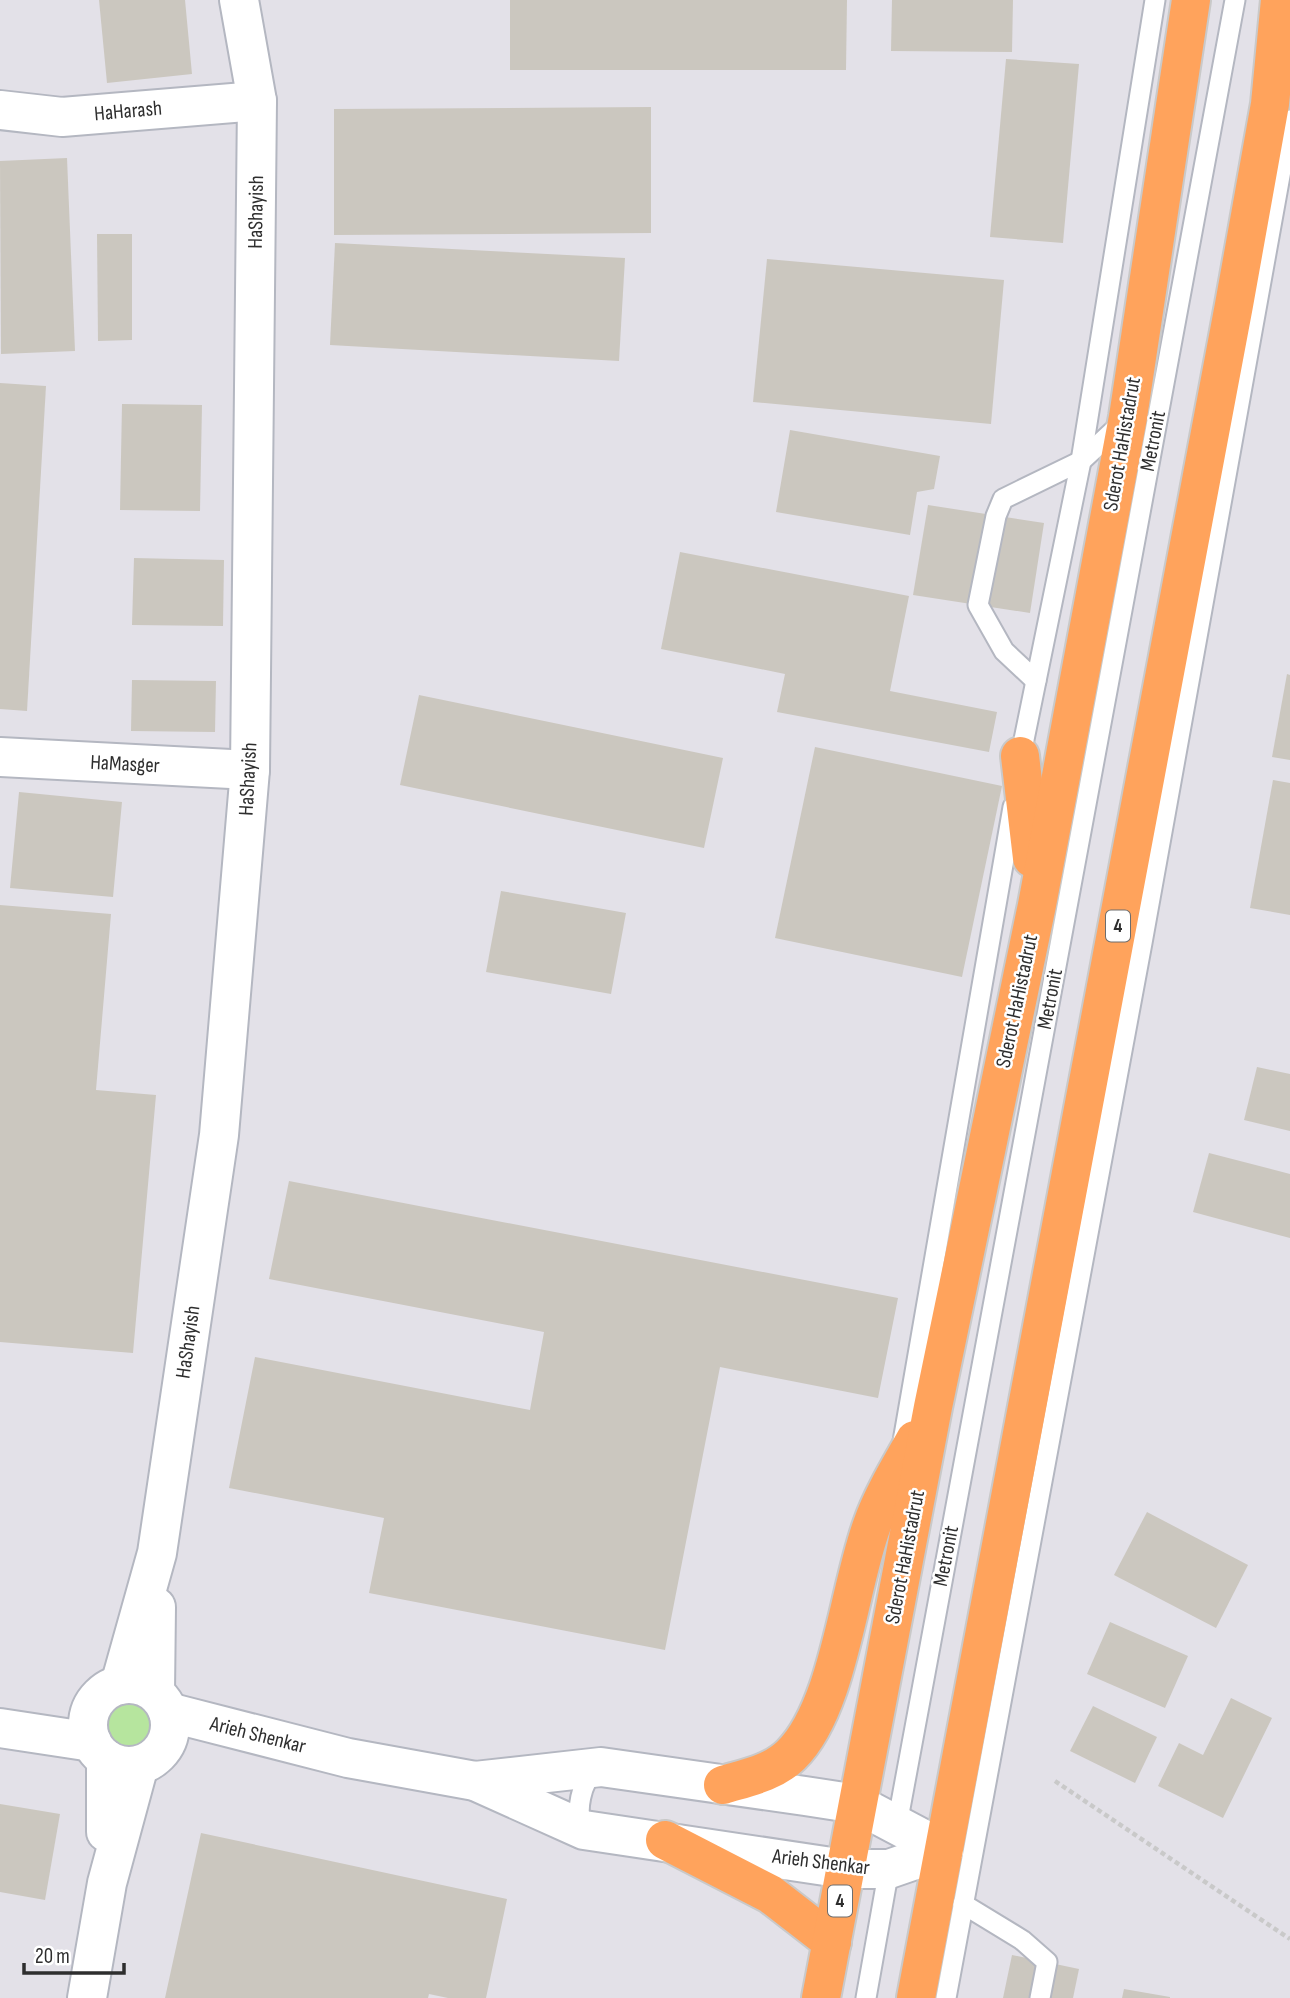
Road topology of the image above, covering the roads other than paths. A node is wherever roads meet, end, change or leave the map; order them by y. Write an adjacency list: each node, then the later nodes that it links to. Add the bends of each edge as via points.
1 (239, 0): 6 (street, HaShayish)
2 (1155, 0): 10 (lane)
3 (1191, 0): 9 (highway, Sderot HaHistadrut / 4)
4 (1236, 0): 27 (lane, Metronit)
5 (1280, 0): 8 (highway, 4)
6 (257, 101): 7 (street, HaHarash, via 62,117); 14 (street, HaShayish)
7 (0, 110)
8 (1283, 121): 16 (lane); 17 (highway, 4)
9 (1128, 418): 10 (lane); 15 (highway, Sderot HaHistadrut / 4)
10 (1081, 461): 11 (lane); 11 (lane, via 1003,499 996,516 978,605 1004,651)
11 (1036, 681): 12 (lane)
12 (1020, 756): 15 (highway); 19 (lane)
13 (0, 757): 14 (street, HaMasger)
14 (250, 771): 21 (street, HaShayish, via 219,1135)
15 (1037, 905): 18 (highway, Sderot HaHistadrut / 4)
16 (1142, 943): 17 (lane); 33 (lane)
17 (1105, 992): 30 (highway, 4)
18 (933, 1407): 19 (highway); 26 (highway, Sderot HaHistadrut / 4)
19 (897, 1473): 25 (highway, via 872,1523 822,1703 807,1733 791,1755 774,1767)
20 (0, 1717): 21 (street, Arieh Shenkar)
21 (130, 1726): 22 (street, Arieh Shenkar); 24 (street, Arieh Shenkar); 35 (street, HaShayish)
22 (0, 1728)
23 (601, 1767): 24 (street, Arieh Shenkar); 25 (street, Arieh Shenkar); 28 (lane, via 586,1783 579,1813)
24 (475, 1782): 28 (street, Arieh Shenkar)
25 (723, 1785): 26 (street, Arieh Shenkar)
26 (857, 1804): 27 (street, Arieh Shenkar); 31 (highway, Sderot HaHistadrut / 4)
27 (897, 1822): 30 (street, Arieh Shenkar); 32 (lane, Metronit)
28 (584, 1830): 29 (street, Arieh Shenkar)
29 (665, 1840): 31 (street, Arieh Shenkar); 34 (highway, via 769,1894)
30 (944, 1850): 32 (street, Arieh Shenkar); 39 (highway, 4)
31 (845, 1869): 32 (street, Arieh Shenkar); 34 (highway, Sderot HaHistadrut / 4)
32 (889, 1869): 38 (lane, Metronit)
33 (963, 1904): 40 (lane); 41 (lane, via 1022,1940 1047,1962)
34 (832, 1942): 36 (lane); 37 (highway, Sderot HaHistadrut / 4)
35 (87, 1998)
36 (804, 1998)
37 (821, 1998)
38 (866, 1998)
39 (916, 1998)
40 (946, 1998)
41 (1040, 1998)

